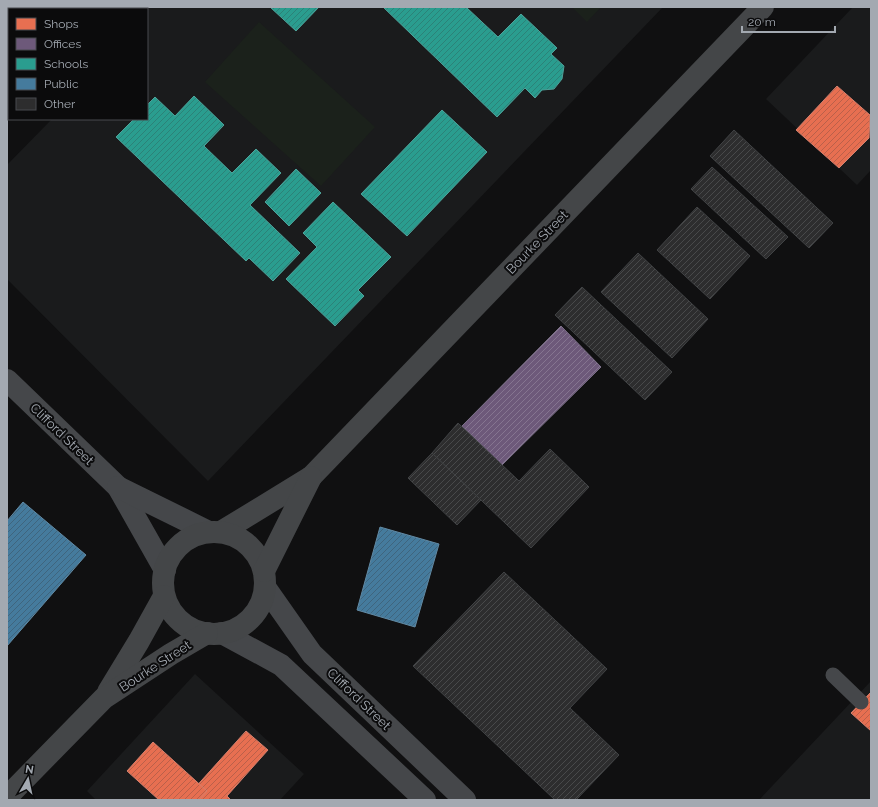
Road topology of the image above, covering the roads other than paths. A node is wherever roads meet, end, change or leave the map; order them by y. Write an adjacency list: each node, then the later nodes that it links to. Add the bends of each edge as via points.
1 (763, 7): 3 (main road, Bourke Street)
2 (7, 380): 4 (street, Clifford Street)
3 (310, 477): 5 (main road, Bourke Street); 7 (main road, Bourke Street)
4 (118, 487): 5 (street, Clifford Street); 6 (street, Clifford Street)
5 (215, 532): 6 (main road, via 192,536 177,546 167,561); 7 (main road, via 236,536 249,545 258,557)
6 (165, 570): 8 (main road, via 162,578)
7 (264, 579): 9 (main road, via 261,604 251,618 238,628); 15 (street, Clifford Street, via 312,654)
8 (164, 596): 9 (main road, via 180,621 192,629); 11 (main road, Bourke Street)
9 (214, 633): 11 (main road, Bourke Street, via 171,654); 14 (street, via 281,666)
10 (833, 675): 12 (lane)
11 (104, 698): 13 (main road, Bourke Street)
12 (861, 702)
13 (7, 796)
14 (425, 800)
15 (465, 800)

